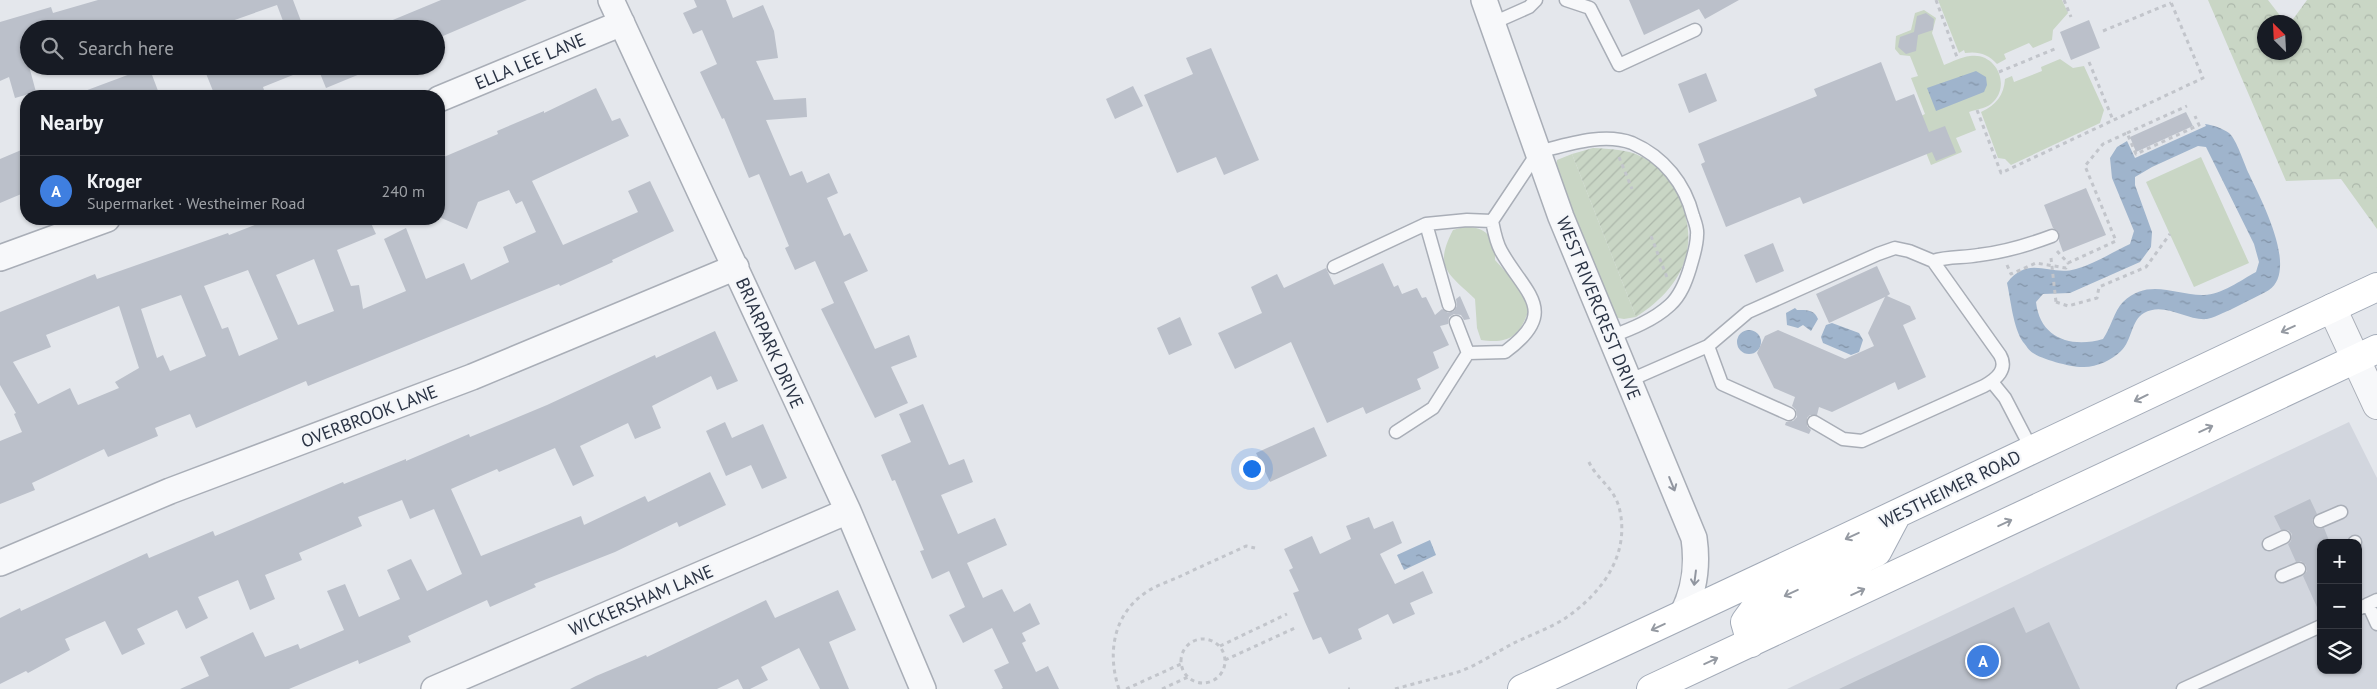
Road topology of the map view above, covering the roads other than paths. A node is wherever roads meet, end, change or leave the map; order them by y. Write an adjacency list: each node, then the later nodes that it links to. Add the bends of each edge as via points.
1 (612, 0): 5 (street, BRIARPARK DRIVE)
2 (1536, 0): 4 (lane, via 1529,6)
3 (1566, 0): 6 (lane, via 1590,8 1619,65)
4 (1489, 11): 8 (street, WEST RIVERCREST DRIVE)
5 (622, 23): 7 (street, ELLA LEE LANE); 15 (street, BRIARPARK DRIVE)
6 (1695, 30)
7 (445, 97)
8 (1538, 152): 9 (lane); 21 (street, WEST RIVERCREST DRIVE); 21 (lane, via 1603,139 1631,143 1673,172 1689,201 1698,233 1695,253 1681,291 1670,305 1641,324)
9 (1492, 221): 10 (lane); 23 (lane, via 1500,250 1533,300 1536,316 1527,332 1505,352)
10 (1426, 224): 16 (lane); 18 (lane)
11 (91, 225): 13 (street)
12 (2052, 236): 14 (lane, via 2009,251 1946,256)
13 (0, 258)
14 (1932, 261): 22 (lane, via 1895,248 1878,254 1748,312); 26 (lane, via 2004,362 2003,369)
15 (736, 267): 32 (street, BRIARPARK DRIVE); 38 (street, OVERBROOK LANE, via 472,377 170,490)
16 (1334, 267)
17 (2377, 287): 19 (main road, WESTHEIMER ROAD)
18 (1448, 304)
19 (2332, 308): 24 (street); 31 (main road, WESTHEIMER ROAD, one-way to 31)
20 (1456, 322): 23 (lane)
21 (1610, 337): 25 (street, WEST RIVERCREST DRIVE)
22 (1708, 346): 25 (lane); 28 (lane, via 1722,384)
23 (1468, 352): 30 (lane, via 1433,408)
24 (2366, 354): 27 (street); 45 (main road, one-way to 24)
25 (1628, 382): 42 (street, WEST RIVERCREST DRIVE, one-way to 42, via 1695,543 1696,577 1691,598)
26 (1992, 382): 29 (lane, via 1862,441 1843,439); 31 (lane, via 2005,398)
27 (2377, 405)
28 (1789, 414)
29 (1814, 422)
30 (1396, 432)
31 (2032, 450): 34 (main road, WESTHEIMER ROAD)
32 (848, 511): 46 (street, WICKERSHAM LANE); 47 (street, BRIARPARK DRIVE)
33 (2341, 512): 35 (lane)
34 (1896, 516): 42 (main road, WESTHEIMER ROAD, one-way to 42); 45 (main road, one-way to 45, via 1877,552 1753,611 1745,622)
35 (2320, 521)
36 (2284, 537): 37 (lane)
37 (2269, 544)
38 (0, 562)
39 (2299, 569): 40 (lane)
40 (2282, 576)
41 (2368, 604): 43 (lane)
42 (1682, 615): 48 (main road, WESTHEIMER ROAD, one-way to 48)
43 (2377, 624)
44 (2317, 628): 50 (lane)
45 (1751, 643): 49 (main road, one-way to 45)
46 (434, 689)
47 (923, 689)
48 (1522, 689)
49 (1651, 689)
50 (2183, 689)

